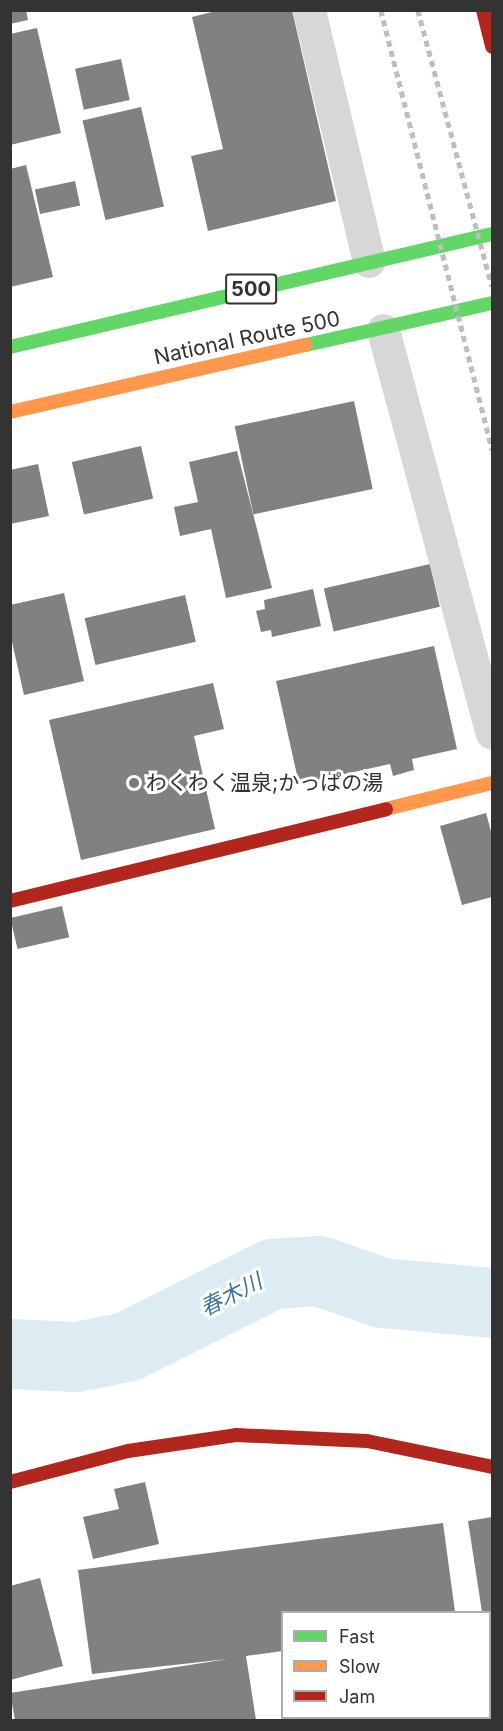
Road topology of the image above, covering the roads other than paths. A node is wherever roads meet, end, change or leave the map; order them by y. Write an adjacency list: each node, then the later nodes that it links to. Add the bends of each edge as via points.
1 (309, 10): 5 (street)
2 (483, 10): 3 (main road)
3 (492, 48)
4 (492, 234): 5 (main road, National Route 500 / 500)
5 (369, 261): 8 (main road, National Route 500 / 500)
6 (492, 303): 7 (main road, National Route 500)
7 (383, 330): 9 (main road, National Route 500); 10 (street)
8 (10, 347)
9 (10, 412)
10 (492, 733)
11 (492, 783): 12 (main road)
12 (10, 902)
13 (492, 1467): 14 (main road, via 367,1441 236,1435 128,1450)
14 (10, 1482)

